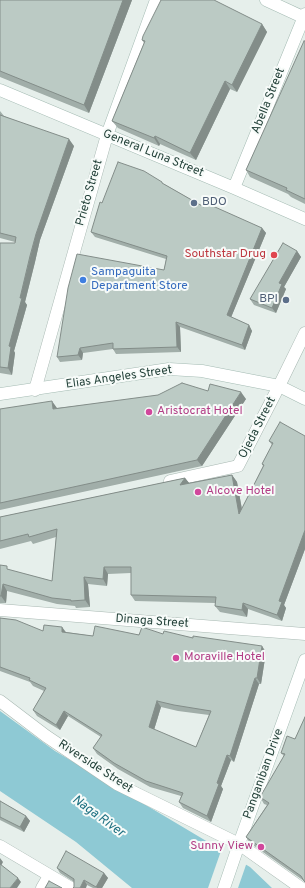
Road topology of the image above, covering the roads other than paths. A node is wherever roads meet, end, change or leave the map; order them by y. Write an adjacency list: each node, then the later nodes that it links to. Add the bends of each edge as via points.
1 (156, 0): 5 (street, Prieto Street)
2 (266, 0): 3 (street)
3 (304, 17): 6 (street, Abella Street)
4 (0, 90): 5 (street, General Luna Street)
5 (107, 135): 6 (street, General Luna Street); 10 (street, Prieto Street)
6 (234, 188): 7 (street, General Luna Street)
7 (305, 219)
8 (305, 333): 9 (street)
9 (279, 386): 10 (street, Elias Angeles Street, via 202,371 169,369); 12 (street, Elias Angeles Street); 13 (street, Ojeda Street, via 238,466)
10 (34, 390): 11 (street, Elias Angeles Street)
11 (0, 394)
12 (305, 399)
13 (161, 483)
14 (0, 610): 15 (street, Dinaga Street)
15 (305, 634)
16 (305, 660): 19 (street, Panganiban Drive)
17 (0, 701): 19 (street, Riverside Street, via 117,784)
18 (0, 846): 20 (street)
19 (238, 847): 23 (street, Panganiban Drive); 24 (street, Riverside Street)
20 (49, 876): 21 (street); 22 (street)
21 (42, 888)
22 (71, 888)
23 (224, 888)
24 (301, 888)

